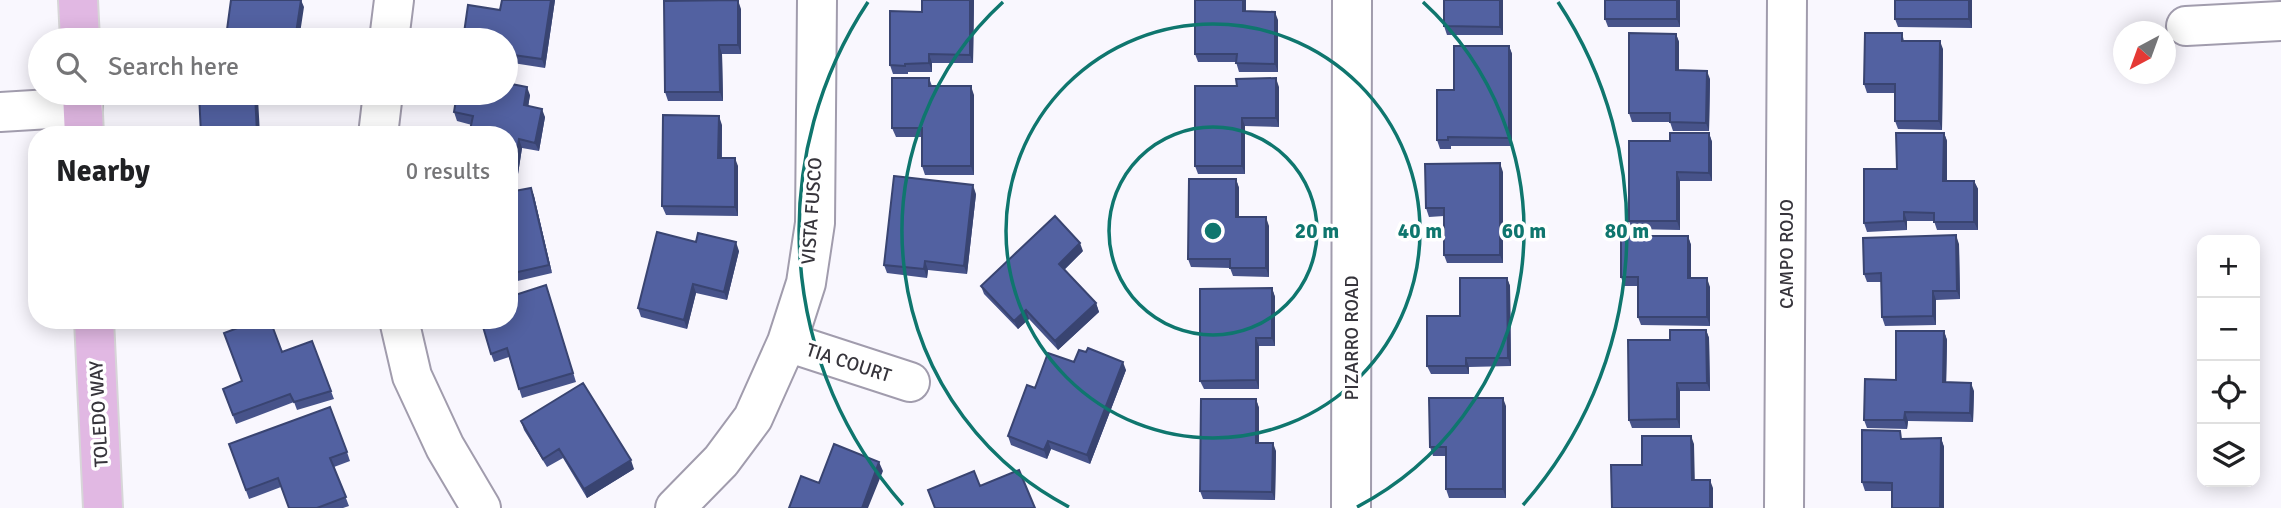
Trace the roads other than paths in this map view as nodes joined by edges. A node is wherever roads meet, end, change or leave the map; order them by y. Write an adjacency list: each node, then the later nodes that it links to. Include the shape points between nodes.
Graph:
1 (78, 0): 8 (main road)
2 (394, 0): 9 (street)
3 (817, 0): 16 (street, VISTA FUSCO, via 815,223 806,284)
4 (1352, 0): 21 (street, PIZARRO ROAD)
5 (1787, 0): 22 (street, CAMPO ROJO)
6 (2281, 21): 7 (street)
7 (2186, 26)
8 (79, 28)
9 (390, 28)
10 (382, 105): 13 (street)
11 (0, 111): 12 (street)
12 (83, 112)
13 (379, 126)
14 (94, 329): 18 (main road, TOLEDO WAY)
15 (401, 329): 19 (street, via 412,376 445,447)
16 (787, 342): 17 (street, TIA COURT); 20 (street, VISTA FUSCO, via 753,418 721,461)
17 (910, 382)
18 (103, 508)
19 (481, 508)
20 (675, 508)
21 (1351, 508)
22 (1784, 508)

